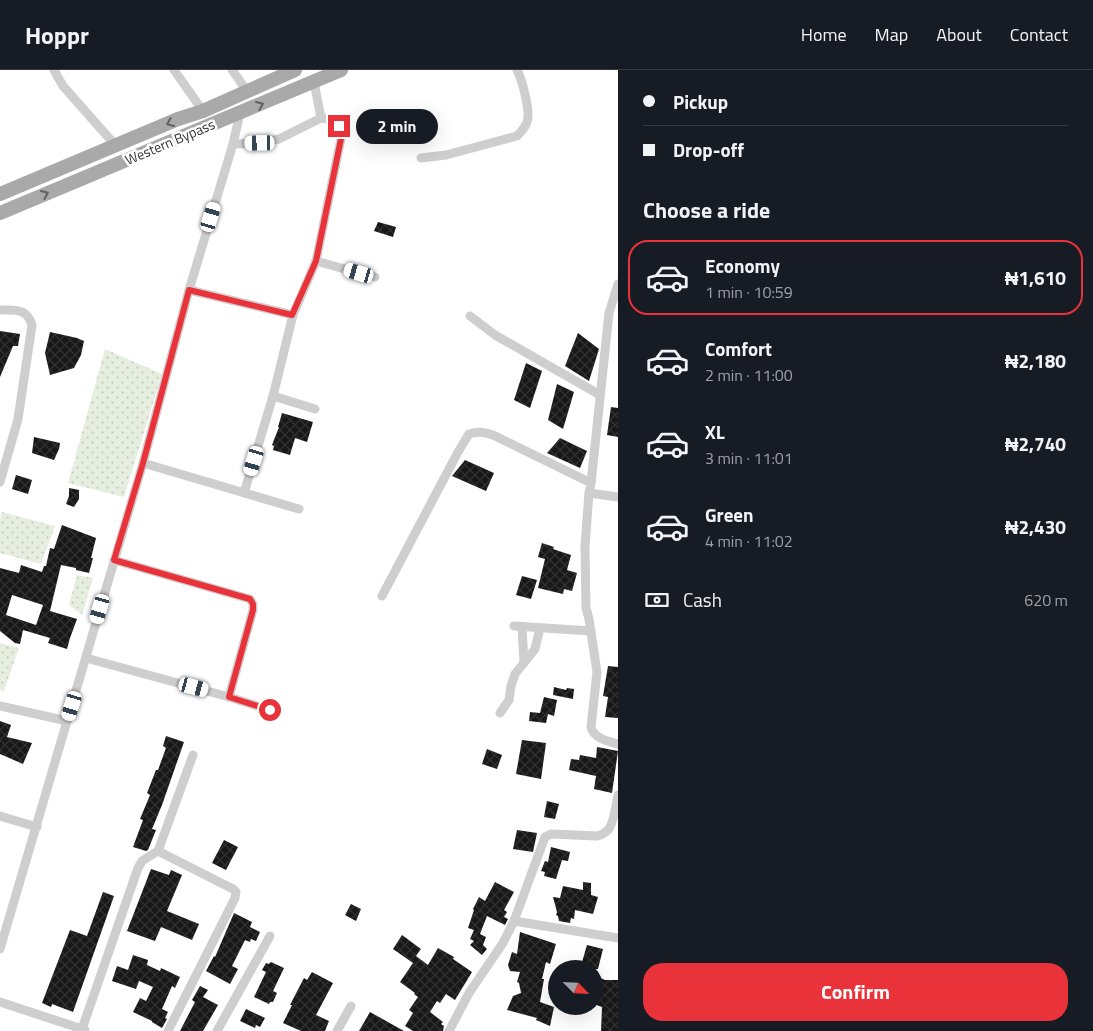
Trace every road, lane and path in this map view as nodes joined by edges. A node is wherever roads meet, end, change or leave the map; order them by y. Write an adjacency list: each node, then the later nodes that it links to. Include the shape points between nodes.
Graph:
1 (54, 70): 13 (street, via 63,86)
2 (174, 70): 9 (street)
3 (232, 70): 8 (street)
4 (296, 70): 8 (main road, Western Bypass)
5 (340, 70): 7 (main road, Western Bypass)
6 (517, 70): 14 (street, via 528,114 528,122 517,136)
7 (314, 82): 10 (main road, Western Bypass, one-way to 7); 11 (street)
8 (247, 91): 9 (main road, Western Bypass)
9 (203, 111): 13 (main road, Western Bypass, one-way to 13)
10 (240, 113): 12 (street); 16 (main road, Western Bypass, one-way to 10)
11 (321, 118): 12 (street, via 279,139); 17 (street, via 334,122 342,134)
12 (233, 144): 20 (street)
13 (116, 146): 15 (main road, Western Bypass)
14 (422, 158)
15 (0, 194)
16 (0, 213)
17 (316, 261): 18 (street); 22 (street)
18 (375, 277)
19 (618, 284): 24 (street, via 610,313)
20 (189, 290): 22 (street); 27 (street)
21 (0, 310): 28 (street, via 24,312 32,325 18,419)
22 (292, 315): 25 (street)
23 (470, 316): 24 (street, via 494,335)
24 (600, 395): 29 (street)
25 (273, 396): 26 (street); 30 (street)
26 (315, 409)
27 (143, 463): 30 (street); 33 (street)
28 (0, 482)
29 (590, 488): 31 (street); 34 (street, via 493,435 477,431 469,434); 36 (street, via 585,546 586,608)
30 (244, 493): 32 (street)
31 (618, 497)
32 (299, 509)
33 (114, 560): 37 (street); 39 (street, via 250,599 253,610)
34 (382, 596)
35 (540, 628): 36 (street); 38 (street, via 535,649); 38 (street, via 518,626)
36 (590, 631): 44 (street, via 596,672 592,732)
37 (86, 658): 39 (street); 43 (street)
38 (524, 663): 42 (street)
39 (229, 697): 41 (street)
40 (0, 706): 43 (street)
41 (270, 710)
42 (500, 713)
43 (67, 721): 48 (street)
44 (618, 744)
45 (193, 755): 49 (street)
46 (618, 795): 50 (street, via 611,824 603,834 551,834 545,837)
47 (0, 816): 48 (street)
48 (37, 827): 53 (street)
49 (158, 850): 56 (street, via 142,861 138,868); 57 (street, via 236,892)
50 (514, 921): 52 (street); 60 (street)
51 (270, 936): 58 (street)
52 (618, 938)
53 (0, 949)
54 (0, 1002): 56 (street)
55 (351, 1006): 59 (street)
56 (84, 1030)
57 (168, 1031)
58 (217, 1031)
59 (338, 1031)
60 (449, 1031)

